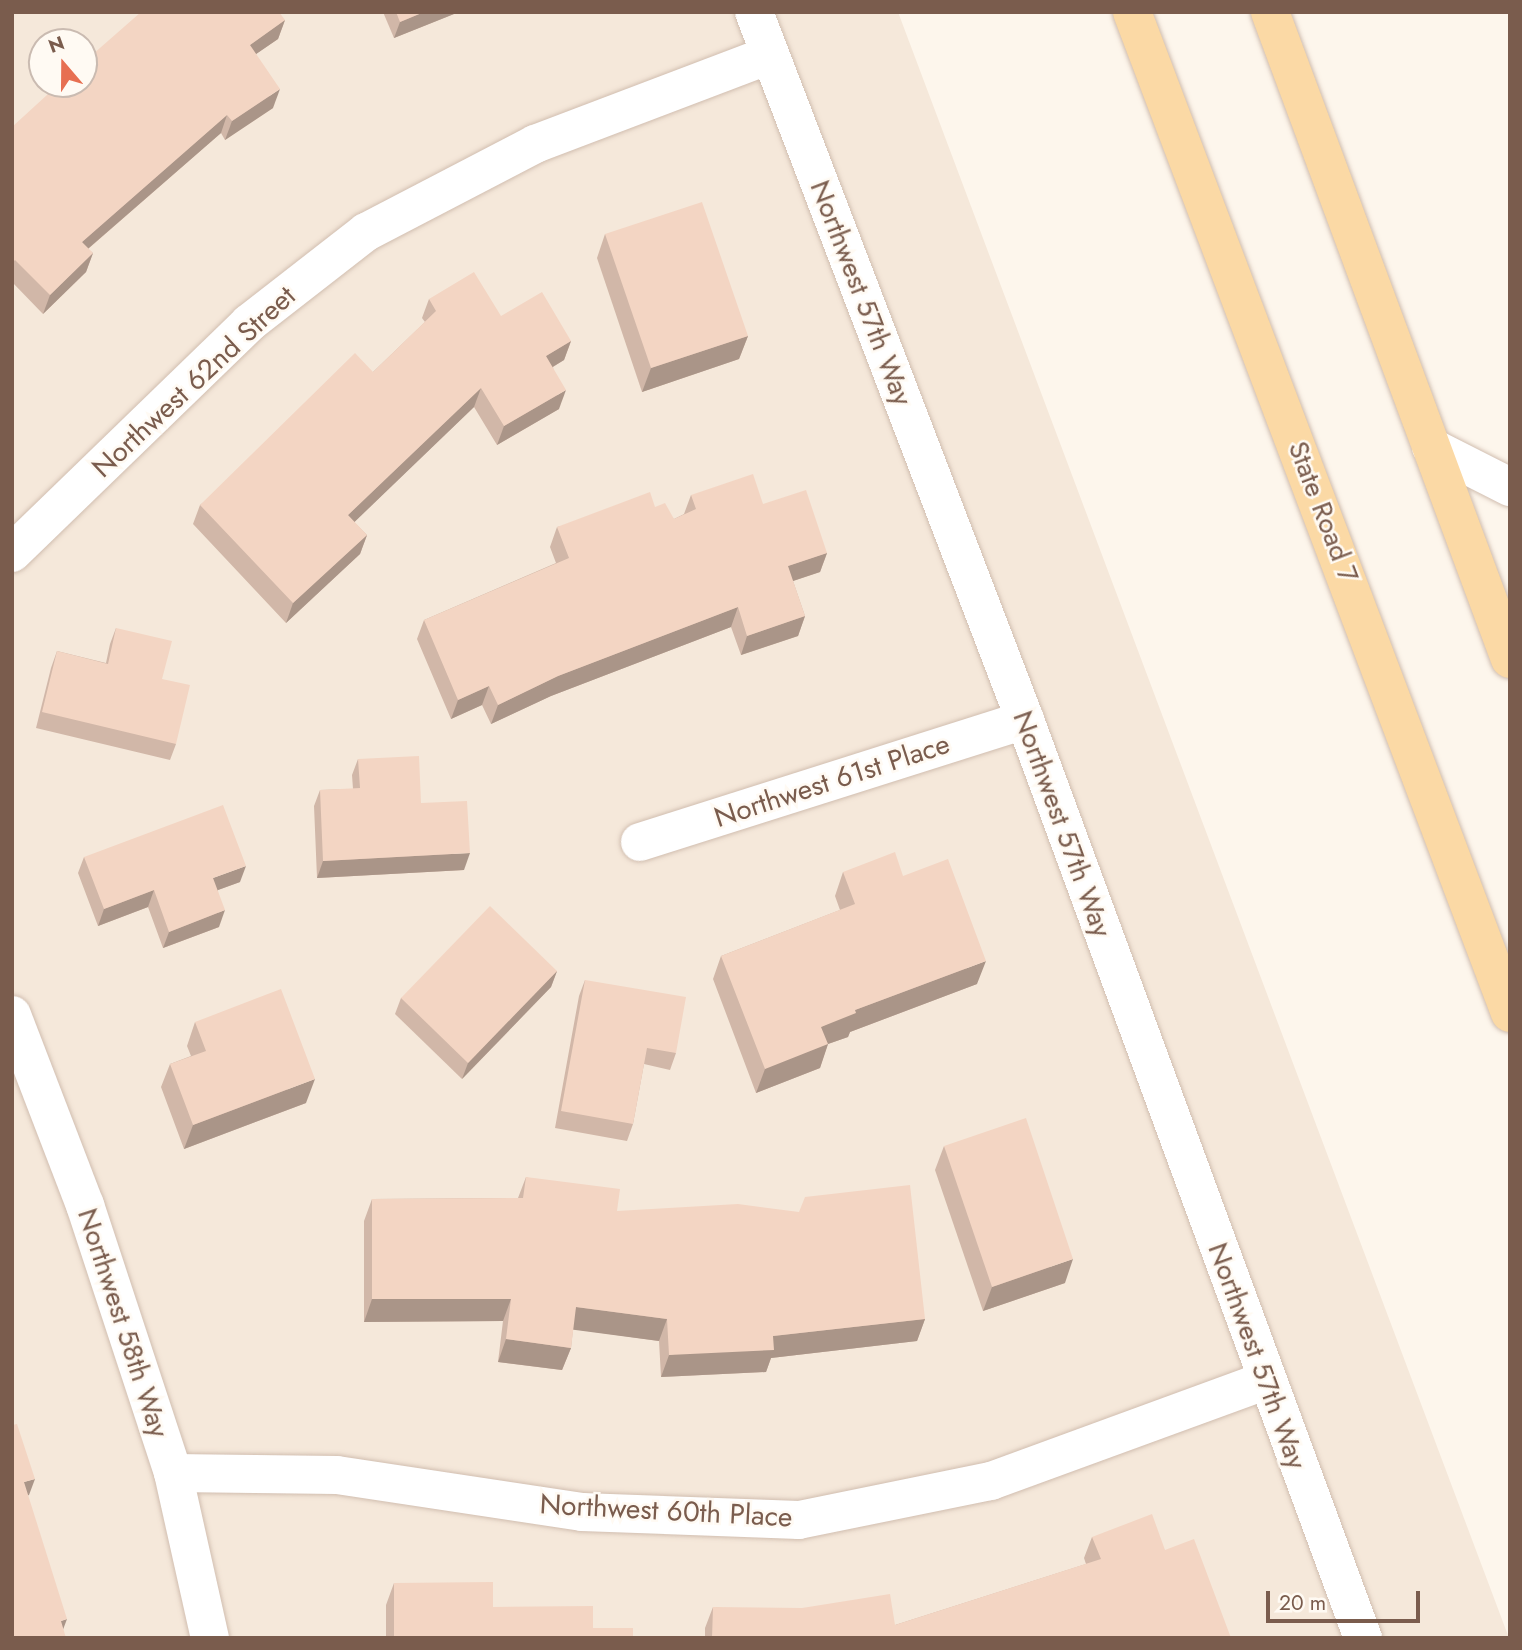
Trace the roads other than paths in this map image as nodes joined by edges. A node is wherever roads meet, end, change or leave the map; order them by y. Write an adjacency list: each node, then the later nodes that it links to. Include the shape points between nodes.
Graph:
1 (754, 12): 4 (street, Northwest 57th Way)
2 (1132, 12): 11 (main road, State Road 7)
3 (1270, 12): 5 (main road)
4 (769, 55): 7 (street, Northwest 62nd Street, via 535,145 366,232 249,323); 9 (street, Northwest 57th Way)
5 (1431, 447): 6 (street); 8 (main road)
6 (1510, 487)
7 (12, 553)
8 (1510, 659)
9 (1025, 720): 10 (street, Northwest 61st Place); 13 (street, Northwest 57th Way)
10 (640, 842)
11 (1510, 1013)
12 (12, 1015): 14 (street, Northwest 58th Way, via 85,1205)
13 (1265, 1381): 14 (street, Northwest 60th Place, via 991,1481 799,1520 582,1512 337,1475); 16 (street, Northwest 57th Way)
14 (173, 1473): 15 (street, Northwest 58th Way)
15 (210, 1638)
16 (1363, 1638)

